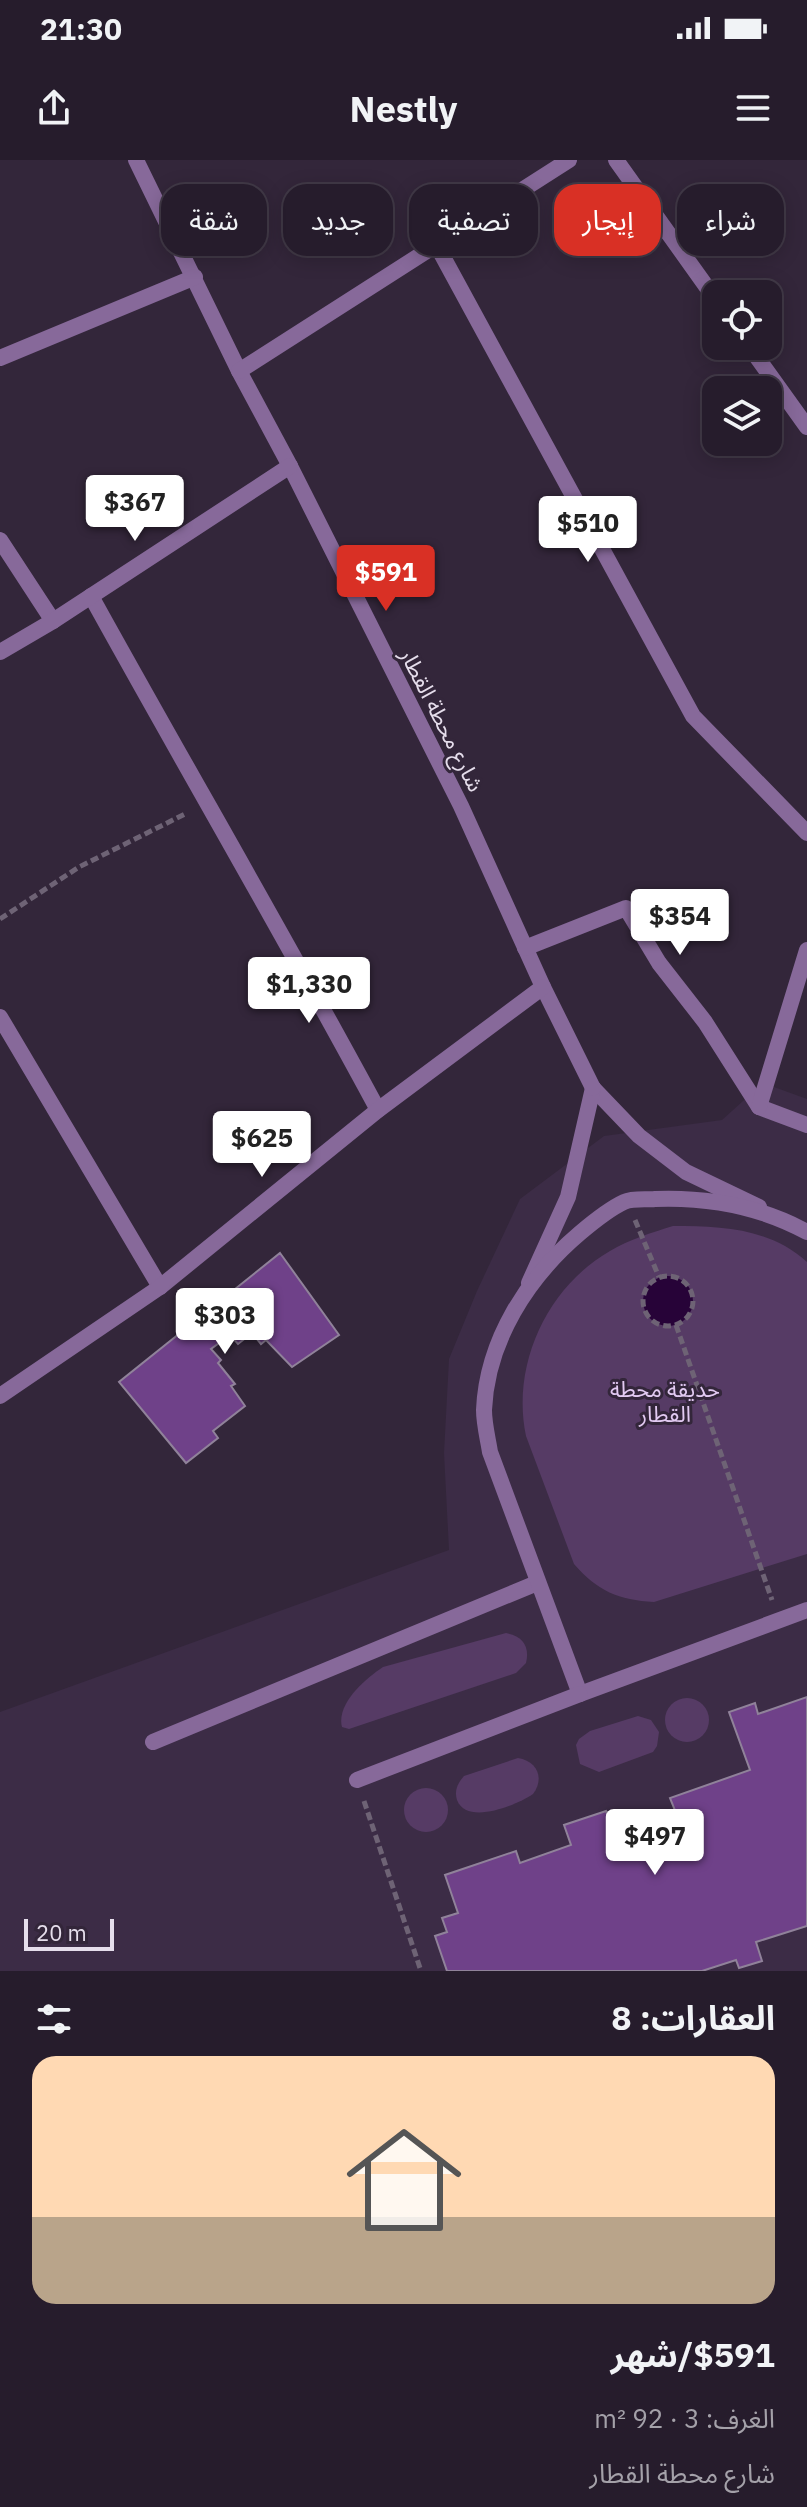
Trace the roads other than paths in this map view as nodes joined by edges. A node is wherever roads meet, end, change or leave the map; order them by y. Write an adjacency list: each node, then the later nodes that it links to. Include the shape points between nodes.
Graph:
1 (136, 160): 7 (street, شارع محطة القطار)
2 (569, 160): 4 (street)
3 (616, 160): 8 (street)
4 (531, 184)
5 (417, 256): 11 (street)
6 (443, 256): 18 (street, via 693,716)
7 (195, 277): 9 (street); 11 (street, شارع محطة القطار)
8 (702, 280)
9 (0, 358)
10 (759, 360): 12 (street)
11 (239, 371): 13 (street, شارع محطة القطار)
12 (807, 427)
13 (290, 466): 15 (street); 19 (street, شارع محطة القطار, via 461,806)
14 (0, 540): 16 (street)
15 (91, 596): 16 (street); 25 (street)
16 (53, 621): 17 (street)
17 (0, 652)
18 (807, 833)
19 (525, 948): 21 (street, شارع محطة القطار); 24 (street, via 626,908)
20 (807, 950): 24 (street)
21 (543, 987): 23 (street, شارع محطة القطار); 25 (street)
22 (0, 1017): 29 (street)
23 (593, 1088): 27 (street, شارع محطة القطار, via 639,1136 686,1172); 30 (street, via 568,1197)
24 (759, 1107): 26 (street)
25 (378, 1110): 29 (street)
26 (807, 1125)
27 (778, 1216): 28 (street); 30 (street, via 684,1198 626,1201 555,1254)
28 (807, 1232)
29 (160, 1287): 31 (street)
30 (524, 1294): 32 (street, via 503,1331 484,1412 490,1452)
31 (0, 1396)
32 (537, 1583): 34 (street); 35 (street)
33 (807, 1610): 34 (street)
34 (580, 1694): 36 (street)
35 (153, 1742)
36 (357, 1780)

